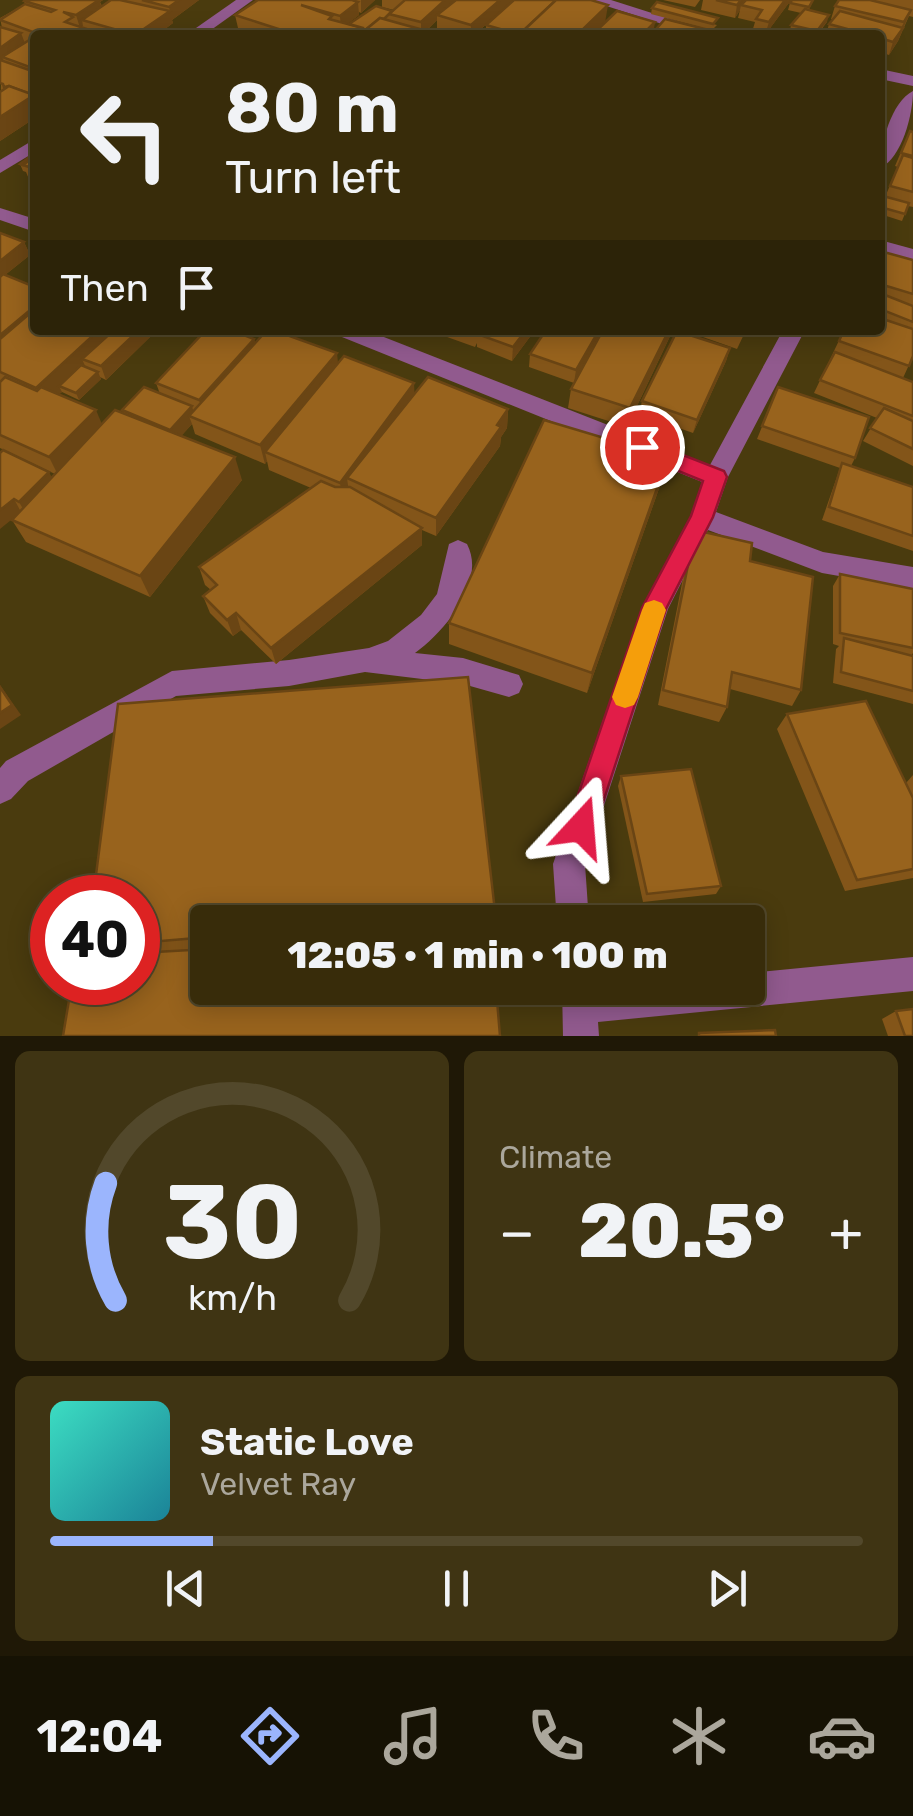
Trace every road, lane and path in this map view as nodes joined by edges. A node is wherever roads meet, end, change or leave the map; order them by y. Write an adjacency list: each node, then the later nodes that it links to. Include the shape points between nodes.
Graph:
1 (246, 0): 3 (street)
2 (596, 0): 4 (street)
3 (201, 30)
4 (696, 30)
5 (885, 75): 6 (street)
6 (913, 81)
7 (913, 96): 9 (street)
8 (30, 147): 10 (street)
9 (885, 153)
10 (0, 168)
11 (0, 214): 12 (street)
12 (30, 224)
13 (885, 248): 14 (street)
14 (913, 256)
15 (357, 335): 17 (street)
16 (791, 335): 17 (street)
17 (716, 477): 18 (street)
18 (702, 517): 20 (street, via 822,562); 24 (street, via 654,608 569,864)
19 (458, 551): 21 (street, via 452,592 423,630 394,654)
20 (913, 578)
21 (365, 660): 22 (street, via 463,671); 23 (street, via 172,684 18,771)
22 (509, 684)
23 (0, 789)
24 (573, 905)
25 (913, 974): 26 (street)
26 (580, 1010)

